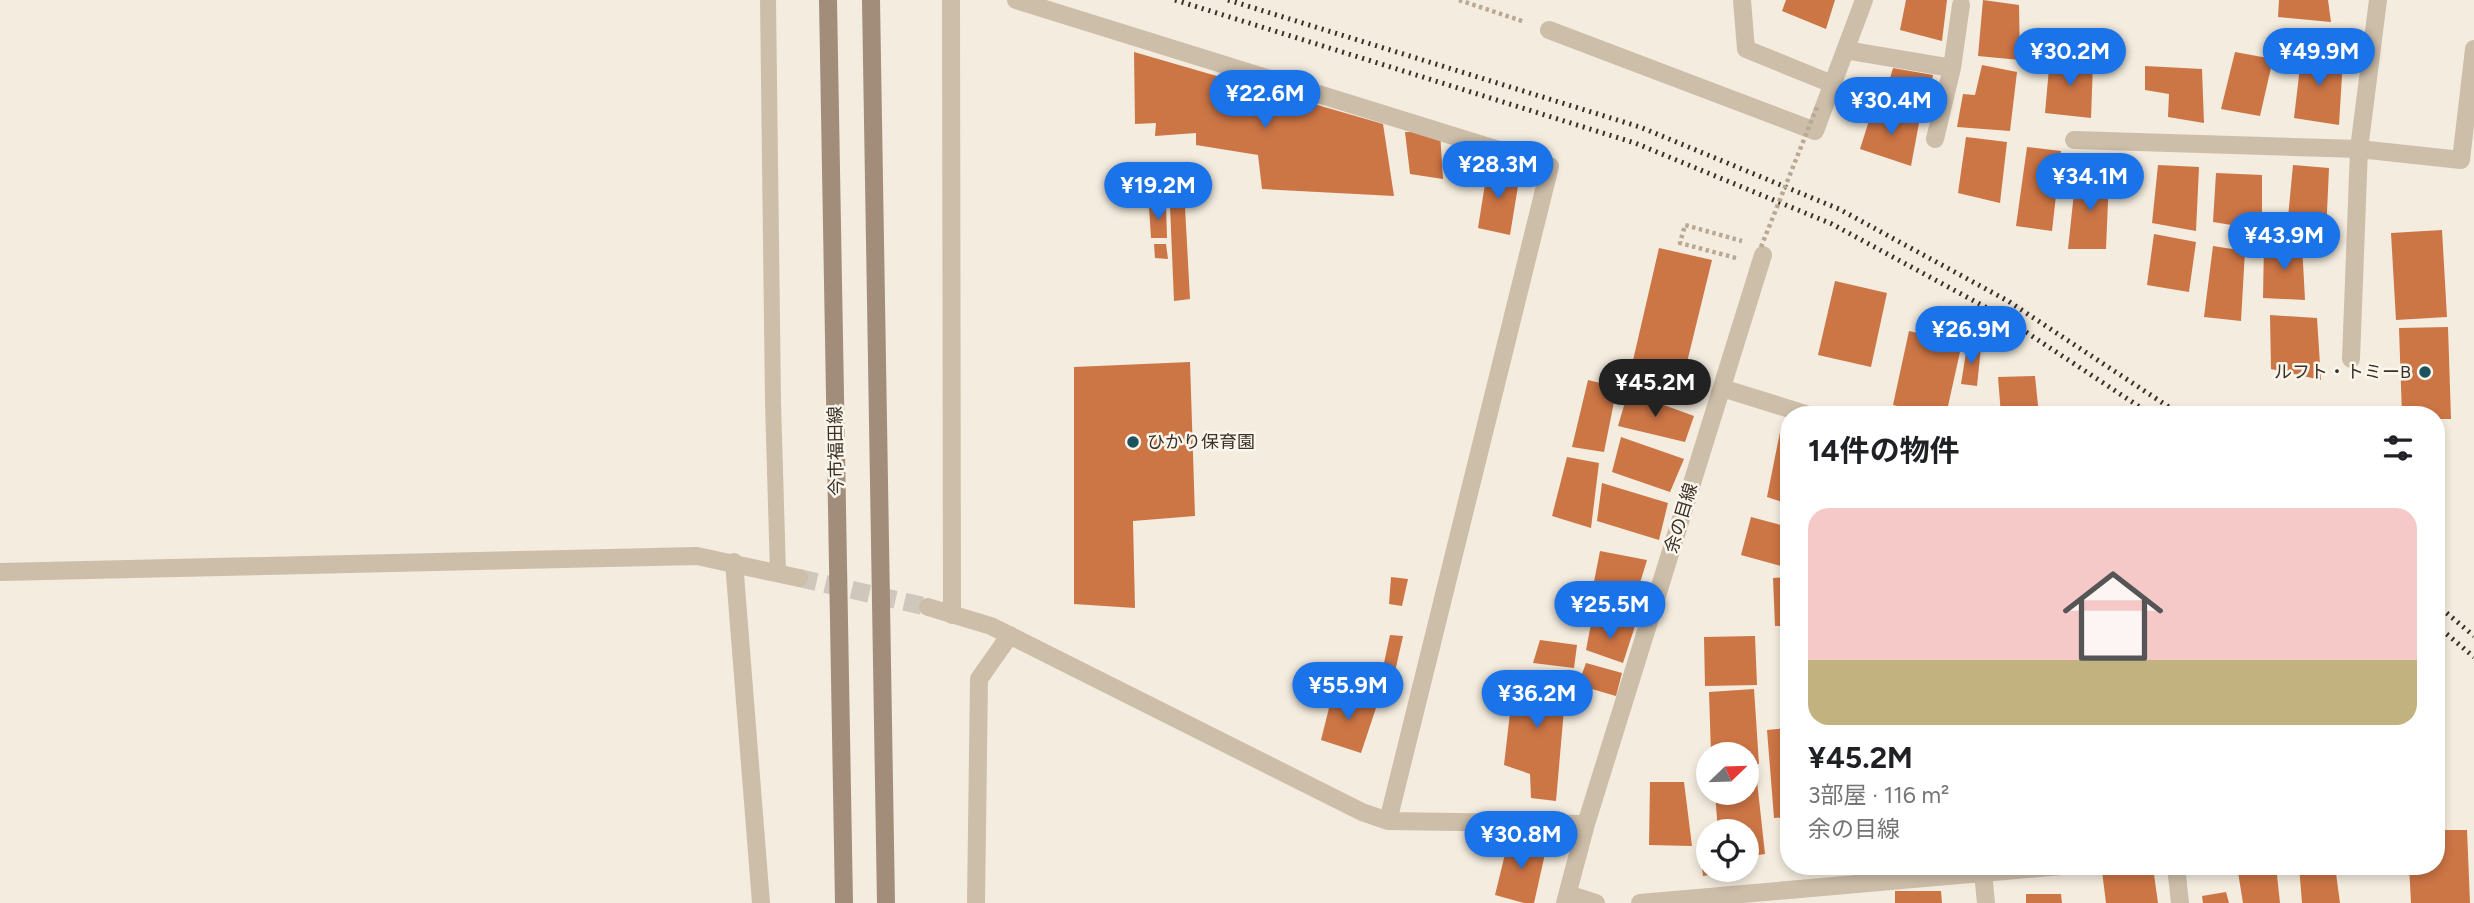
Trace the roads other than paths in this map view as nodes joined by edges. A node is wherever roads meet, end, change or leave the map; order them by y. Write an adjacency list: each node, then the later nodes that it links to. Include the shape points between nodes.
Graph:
1 (768, 0): 24 (lane)
2 (828, 0): 38 (main road, 今市福田線)
3 (871, 0): 39 (main road)
4 (951, 0): 27 (street)
5 (1016, 0): 29 (street, via 1550,166)
6 (1742, 0): 14 (street, via 1746,49)
7 (1864, 0): 12 (street)
8 (2378, 0): 17 (street)
9 (1961, 5): 13 (street)
10 (1549, 30): 14 (street, via 1815,131)
11 (2474, 49): 17 (street, via 2461,160)
12 (1845, 50): 13 (street); 14 (street)
13 (1952, 68): 15 (street)
14 (1832, 84)
15 (1935, 139)
16 (2074, 140): 17 (street)
17 (2359, 149): 19 (street)
18 (1761, 256): 20 (street, 余の目線)
19 (2351, 359)
20 (1722, 388): 21 (street); 30 (street, 余の目線)
21 (1780, 406)
22 (734, 562): 23 (street, via 697,556); 24 (street); 37 (street)
23 (0, 572)
24 (778, 573): 25 (street)
25 (799, 578)
26 (928, 607): 27 (street)
27 (952, 615): 28 (street)
28 (1010, 635): 29 (street, via 1362,813); 40 (street, via 979,679)
29 (1388, 821): 30 (street)
30 (1586, 824): 35 (street, 余の目線)
31 (1896, 875): 34 (street)
32 (1983, 875): 42 (street)
33 (2177, 875): 43 (street)
34 (1781, 897): 36 (street)
35 (1577, 900)
36 (1675, 902): 41 (street)
37 (761, 903)
38 (844, 903)
39 (886, 903)
40 (976, 903)
41 (1640, 903)
42 (1986, 903)
43 (2180, 903)

